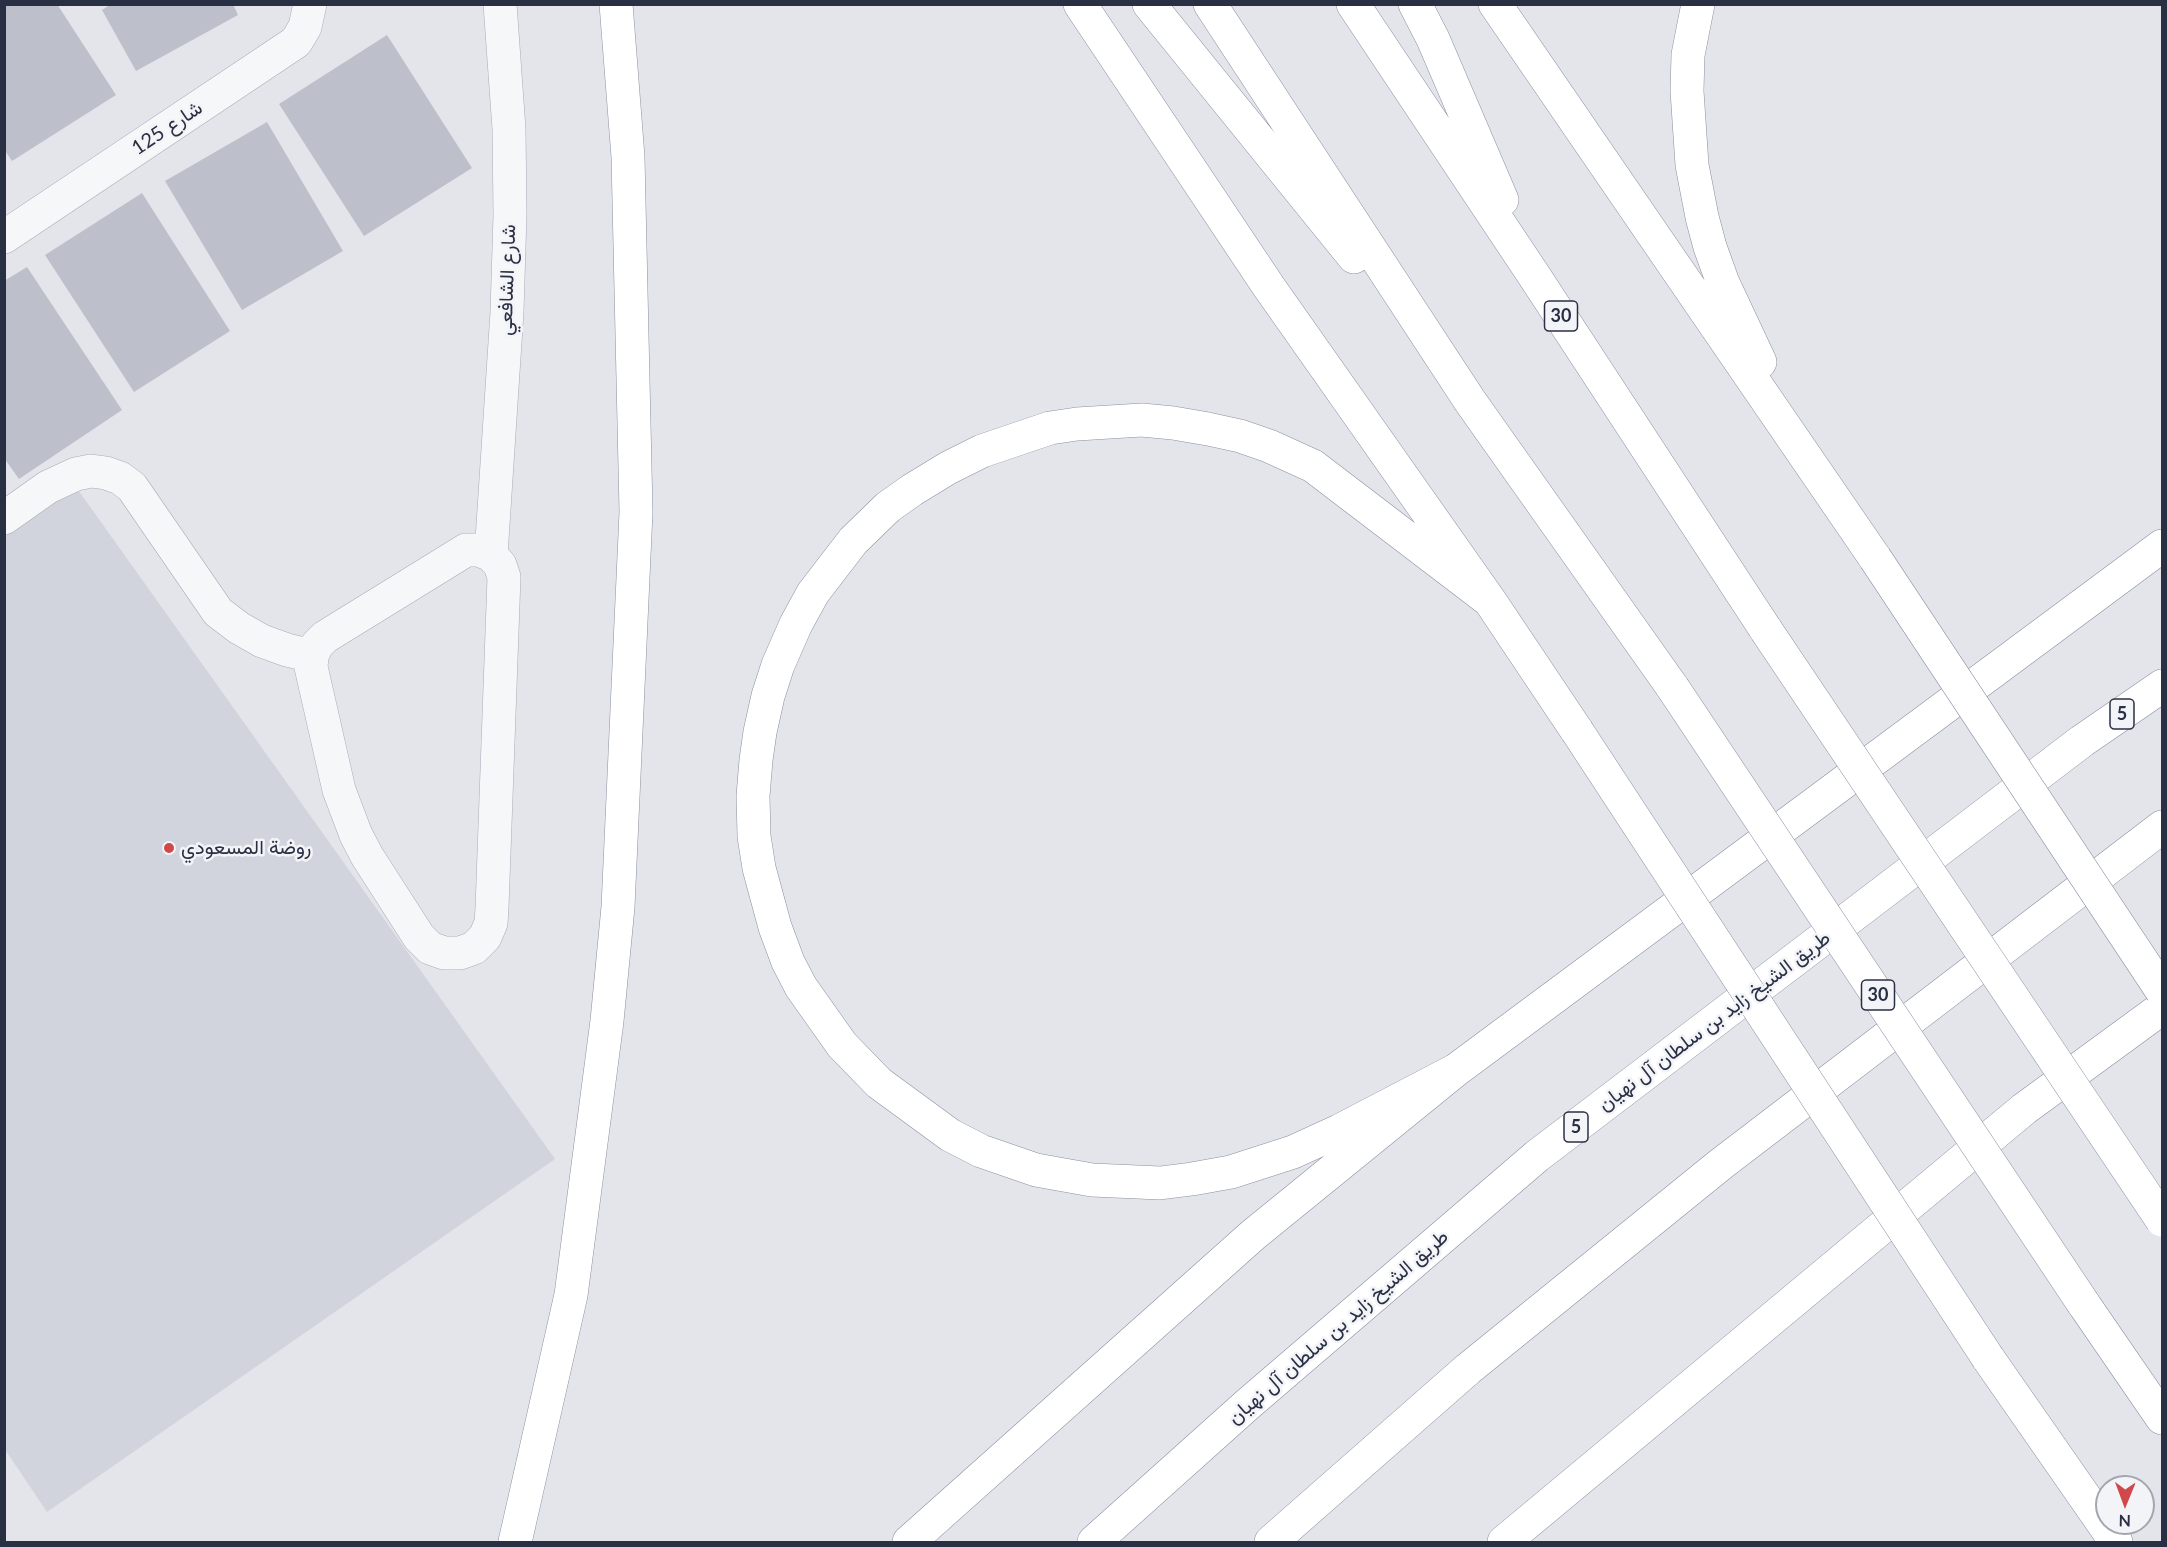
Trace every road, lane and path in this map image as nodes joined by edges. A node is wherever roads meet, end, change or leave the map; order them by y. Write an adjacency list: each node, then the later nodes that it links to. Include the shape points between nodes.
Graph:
1 (310, 4): 11 (street, شارع 125, via 305,27 296,42)
2 (500, 4): 17 (street, شارع الشافعي, via 509,129 510,215)
3 (616, 4): 29 (highway, via 628,157 636,512 618,906 571,1295)
4 (1080, 4): 18 (highway, via 1269,287)
5 (1149, 4): 13 (highway)
6 (1210, 4): 13 (highway, 30)
7 (1353, 4): 12 (highway, 30)
8 (1414, 4): 12 (highway, via 1433,39)
9 (1495, 4): 14 (highway)
10 (1698, 4): 14 (highway, via 1688,55 1687,91 1692,165 1702,217 1723,283)
11 (4, 237)
12 (1533, 274): 25 (highway, 30, bridge, via 1766,630)
13 (1470, 401): 26 (highway, 30, bridge, via 1673,688)
14 (1803, 453): 22 (highway, bridge)
15 (4, 518): 19 (street, via 48,487 76,474 91,471 120,478 132,487 218,612 262,641)
16 (2163, 546): 24 (highway)
17 (491, 555): 19 (street, via 466,550 455,556 325,637); 19 (street, via 504,577 492,908 485,937 474,948 460,953 430,948 367,856 339,790 313,678)
18 (1490, 601): 24 (highway, via 1313,466 1269,446 1208,429 1142,420 1050,428 982,451 948,468 896,501 853,541 813,593 796,624 768,696 756,760 754,816 759,868 775,927 801,987 842,1045 879,1083 950,1135 981,1151 1036,1170 1082,1179 1160,1183 1192,1179 1231,1172 1293,1152); 28 (highway, bridge, via 1988,1358)
19 (312, 656)
20 (2163, 686): 31 (highway, طريق الشيخ زايد بن سلطان آل نهيان / 5, via 2082,741 1537,1156)
21 (2163, 827): 32 (highway, via 1721,1164 1468,1369)
22 (2163, 991)
23 (2163, 1008): 27 (highway, via 2024,1109)
24 (1456, 1070): 30 (highway, via 1253,1235)
25 (2163, 1220)
26 (2163, 1418)
27 (1558, 1496): 33 (highway); 34 (highway)
28 (2114, 1540)
29 (515, 1542)
30 (909, 1542)
31 (1094, 1542)
32 (1271, 1542)
33 (1504, 1542)
34 (1534, 1542)

